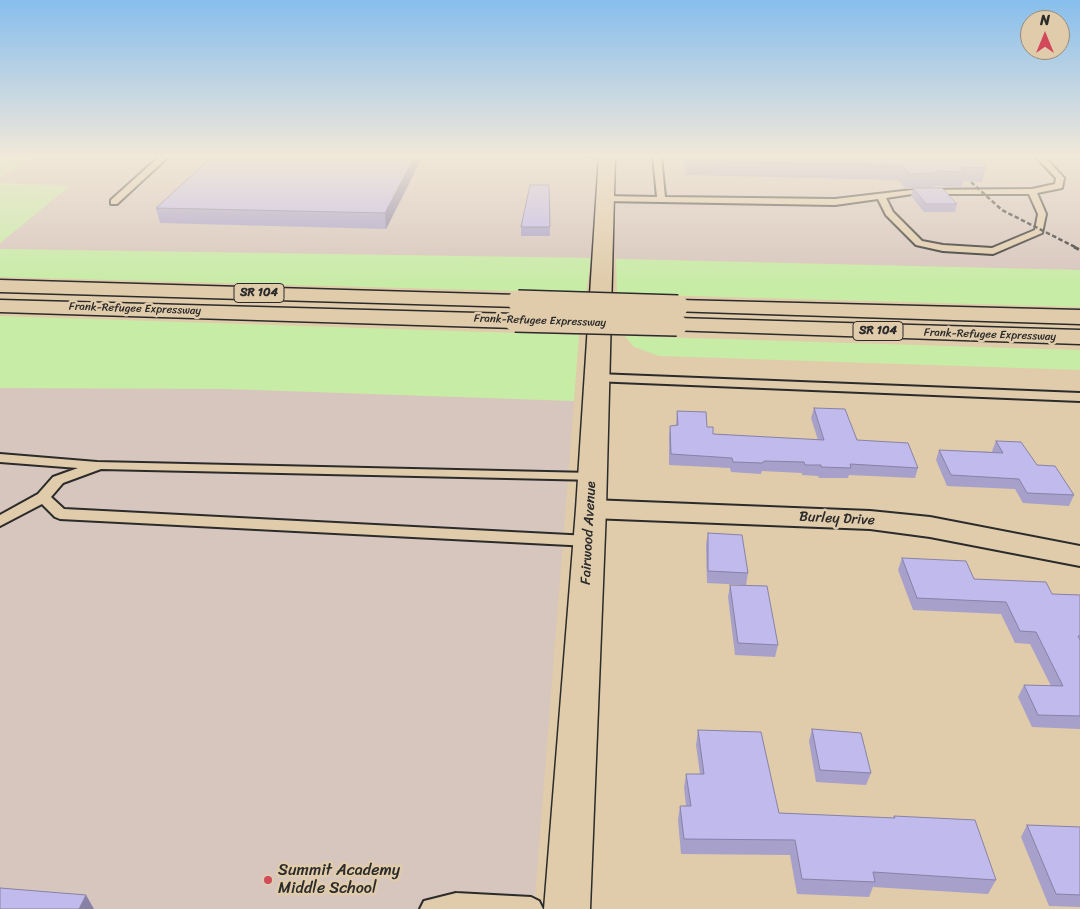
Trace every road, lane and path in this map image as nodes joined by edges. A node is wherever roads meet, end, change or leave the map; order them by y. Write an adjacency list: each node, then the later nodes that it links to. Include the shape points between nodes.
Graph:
1 (118, 198): 7 (lane)
2 (862, 198): 6 (lane, via 835,202)
3 (882, 198): 4 (lane, via 889,213 919,243 993,251 1039,231 1042,214)
4 (1035, 198)
5 (605, 199): 6 (lane); 14 (main road, Fairwood Avenue)
6 (661, 200)
7 (114, 202)
8 (0, 286): 10 (main road, Frank-Refugee Expressway / SR 104)
9 (0, 306): 10 (main road, Frank-Refugee Expressway / SR 104)
10 (517, 311): 11 (main road, Frank-Refugee Expressway / SR 104, bridge)
11 (677, 316): 12 (main road, Frank-Refugee Expressway / SR 104); 13 (main road, Frank-Refugee Expressway / SR 104)
12 (1080, 317)
13 (1080, 337)
14 (597, 378): 15 (lane); 19 (main road, Fairwood Avenue)
15 (1080, 397)
16 (0, 458): 17 (lane)
17 (100, 465): 18 (lane, via 58,480); 19 (lane)
18 (43, 497): 19 (lane, via 60,514); 20 (lane)
19 (591, 509): 21 (street, Burley Drive, via 870,520 930,527); 24 (main road, Fairwood Avenue)
20 (0, 521)
21 (1080, 556)
22 (432, 909): 23 (lane, via 456,904)
23 (531, 909)
24 (568, 909)

